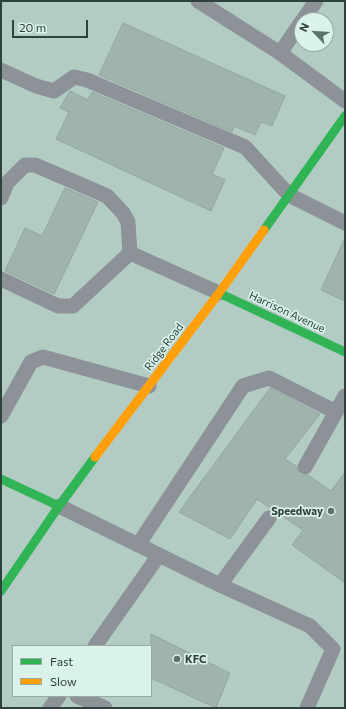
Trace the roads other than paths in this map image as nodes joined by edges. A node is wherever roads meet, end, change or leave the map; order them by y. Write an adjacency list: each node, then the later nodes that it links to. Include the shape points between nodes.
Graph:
1 (198, 1): 5 (lane)
2 (316, 1): 3 (lane)
3 (308, 12)
4 (294, 32): 5 (lane)
5 (280, 53): 7 (lane)
6 (1, 70): 9 (lane, via 54,91 74,77 87,80 244,147)
7 (345, 100)
8 (345, 116): 9 (main road, Ridge Road)
9 (289, 195): 11 (lane); 14 (main road, Ridge Road)
10 (1, 198): 12 (lane, via 7,183 25,165 35,165 107,196 128,222)
11 (345, 223)
12 (130, 253): 13 (lane, via 73,306 58,306); 14 (lane)
13 (1, 279)
14 (219, 293): 15 (main road, Harrison Avenue); 16 (main road, Ridge Road)
15 (345, 352)
16 (149, 386): 19 (lane, via 43,357 31,362); 22 (main road, Ridge Road)
17 (345, 396): 18 (lane)
18 (336, 412): 20 (lane); 24 (lane, via 269,378 243,386)
19 (1, 416)
20 (305, 467)
21 (1, 478): 22 (main road)
22 (59, 506): 24 (lane); 27 (main road, Ridge Road)
23 (269, 518): 26 (lane)
24 (138, 545): 25 (lane)
25 (159, 555): 26 (lane); 28 (lane)
26 (220, 585): 33 (lane, via 310,626 333,649)
27 (1, 591)
28 (96, 645)
29 (58, 697): 31 (lane)
30 (79, 697): 32 (lane)
31 (50, 708)
32 (105, 708)
33 (307, 708)

